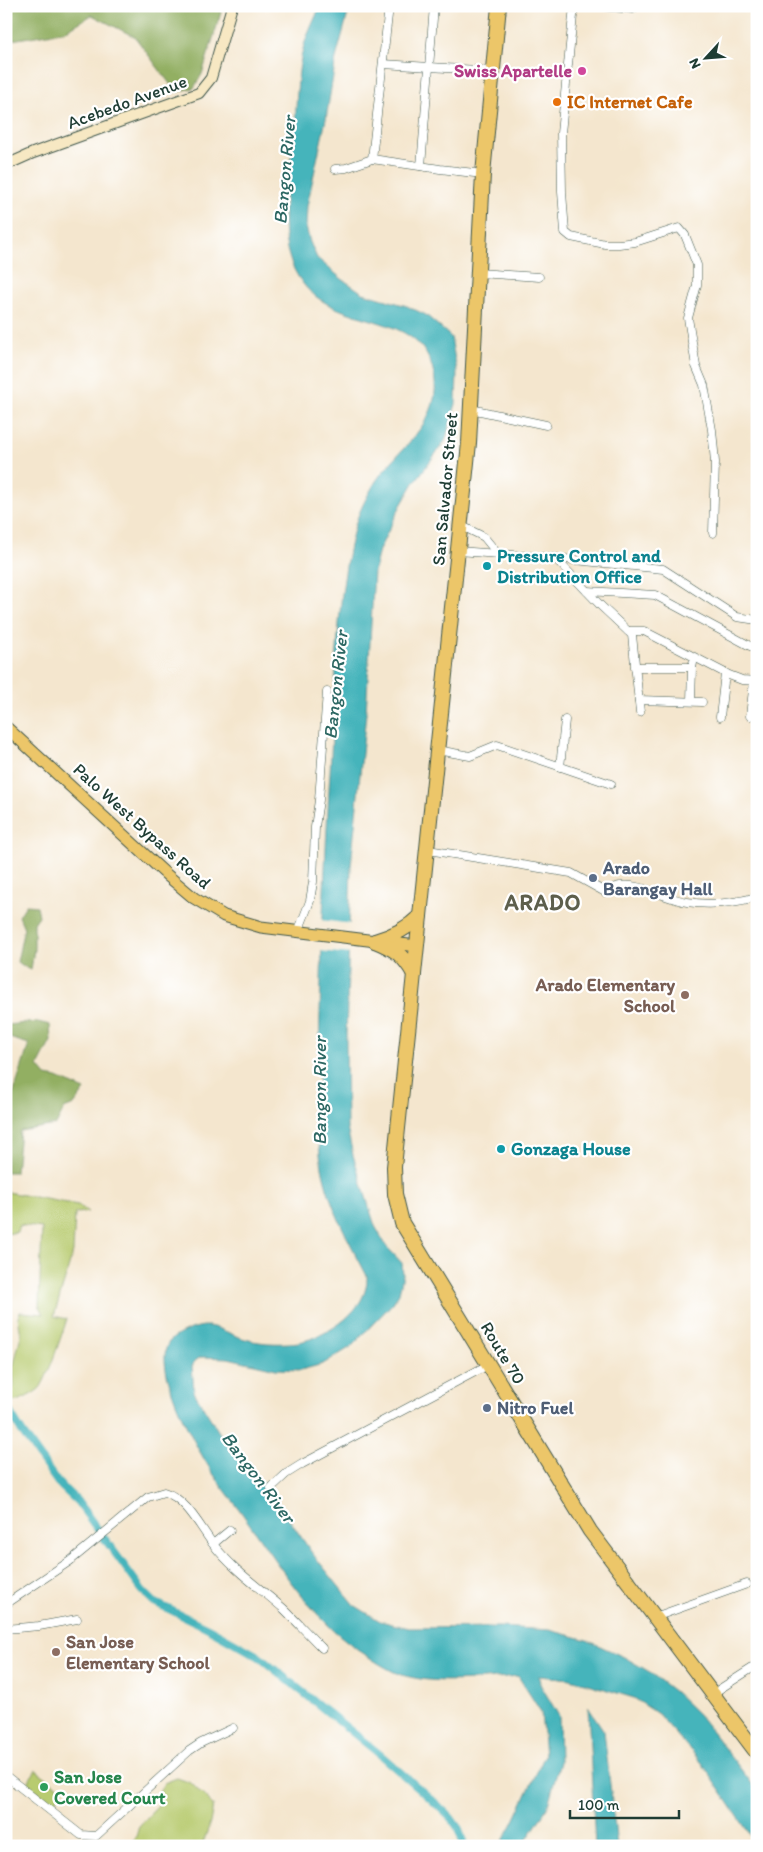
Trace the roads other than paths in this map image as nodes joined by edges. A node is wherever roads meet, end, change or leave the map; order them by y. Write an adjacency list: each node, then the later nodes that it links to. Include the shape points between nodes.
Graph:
1 (232, 6): 12 (street, Acebedo Avenue, via 211,78 199,93)
2 (389, 6): 8 (street)
3 (434, 6): 9 (street)
4 (499, 6): 10 (highway, San Salvador Street)
5 (574, 6): 21 (street, via 561,133 565,232 571,238 605,244 634,242 679,228 685,235 698,264 697,285 688,318 712,430 715,462)
6 (599, 6): 7 (street)
7 (633, 8)
8 (383, 64): 9 (street); 11 (street)
9 (428, 66): 10 (street); 13 (street)
10 (493, 71): 15 (highway, San Salvador Street)
11 (372, 159): 13 (street); 14 (street)
12 (6, 165)
13 (421, 166): 15 (street)
14 (335, 169)
15 (483, 174): 16 (highway, San Salvador Street)
16 (478, 273): 17 (street); 18 (highway, San Salvador Street)
17 (539, 277)
18 (471, 409): 19 (street); 20 (highway, San Salvador Street)
19 (546, 425)
20 (460, 525): 22 (highway, San Salvador Street); 23 (street, via 484,537)
21 (713, 533)
22 (458, 551): 23 (street); 43 (highway, San Salvador Street)
23 (496, 553): 24 (street)
24 (555, 558): 25 (street); 26 (street, via 663,569 737,616)
25 (587, 591): 27 (street); 28 (street, via 655,595)
26 (757, 620)
27 (628, 631): 29 (street, via 644,631); 30 (street, via 632,635)
28 (757, 647)
29 (696, 657): 31 (street); 32 (street)
30 (635, 667): 31 (street); 35 (street)
31 (692, 667): 36 (street)
32 (725, 673): 33 (street); 39 (street)
33 (755, 681): 40 (street)
34 (327, 692): 49 (street, via 313,882)
35 (639, 700): 36 (street); 38 (street)
36 (691, 702): 37 (street)
37 (702, 702)
38 (640, 712)
39 (720, 716)
40 (750, 716)
41 (565, 720): 44 (street)
42 (6, 727): 49 (main road, Palo West Bypass Road, via 194,898 224,916 261,927)
43 (437, 750): 44 (street, via 470,756 497,745); 46 (highway, San Salvador Street)
44 (560, 767): 45 (street)
45 (611, 784)
46 (428, 850): 47 (street, via 571,873 605,892 620,886 707,905); 48 (highway, San Salvador Street)
47 (757, 897)
48 (420, 916): 50 (highway, via 391,937); 51 (highway, San Salvador Street)
49 (301, 932): 50 (main road, Palo West Bypass Road)
50 (369, 941): 51 (main road, Palo West Bypass Road); 52 (highway, via 401,955)
51 (417, 946): 52 (highway, San Salvador Street)
52 (414, 974): 53 (highway, Route 70, via 394,1167 395,1194 402,1223)
53 (488, 1365): 54 (street, via 302,1464); 59 (highway, Route 70, via 590,1531)
54 (271, 1488)
55 (230, 1530): 56 (street)
56 (213, 1544): 58 (street, via 184,1505 164,1492 148,1497 70,1561); 62 (street)
57 (747, 1584): 59 (street)
58 (6, 1604)
59 (655, 1617): 64 (highway, Route 70)
60 (77, 1619): 61 (street)
61 (6, 1629)
62 (322, 1648)
63 (757, 1665): 64 (street)
64 (712, 1694): 66 (highway, Route 70)
65 (233, 1728): 67 (street, via 189,1751 96,1836 81,1836)
66 (757, 1753)
67 (6, 1776)

